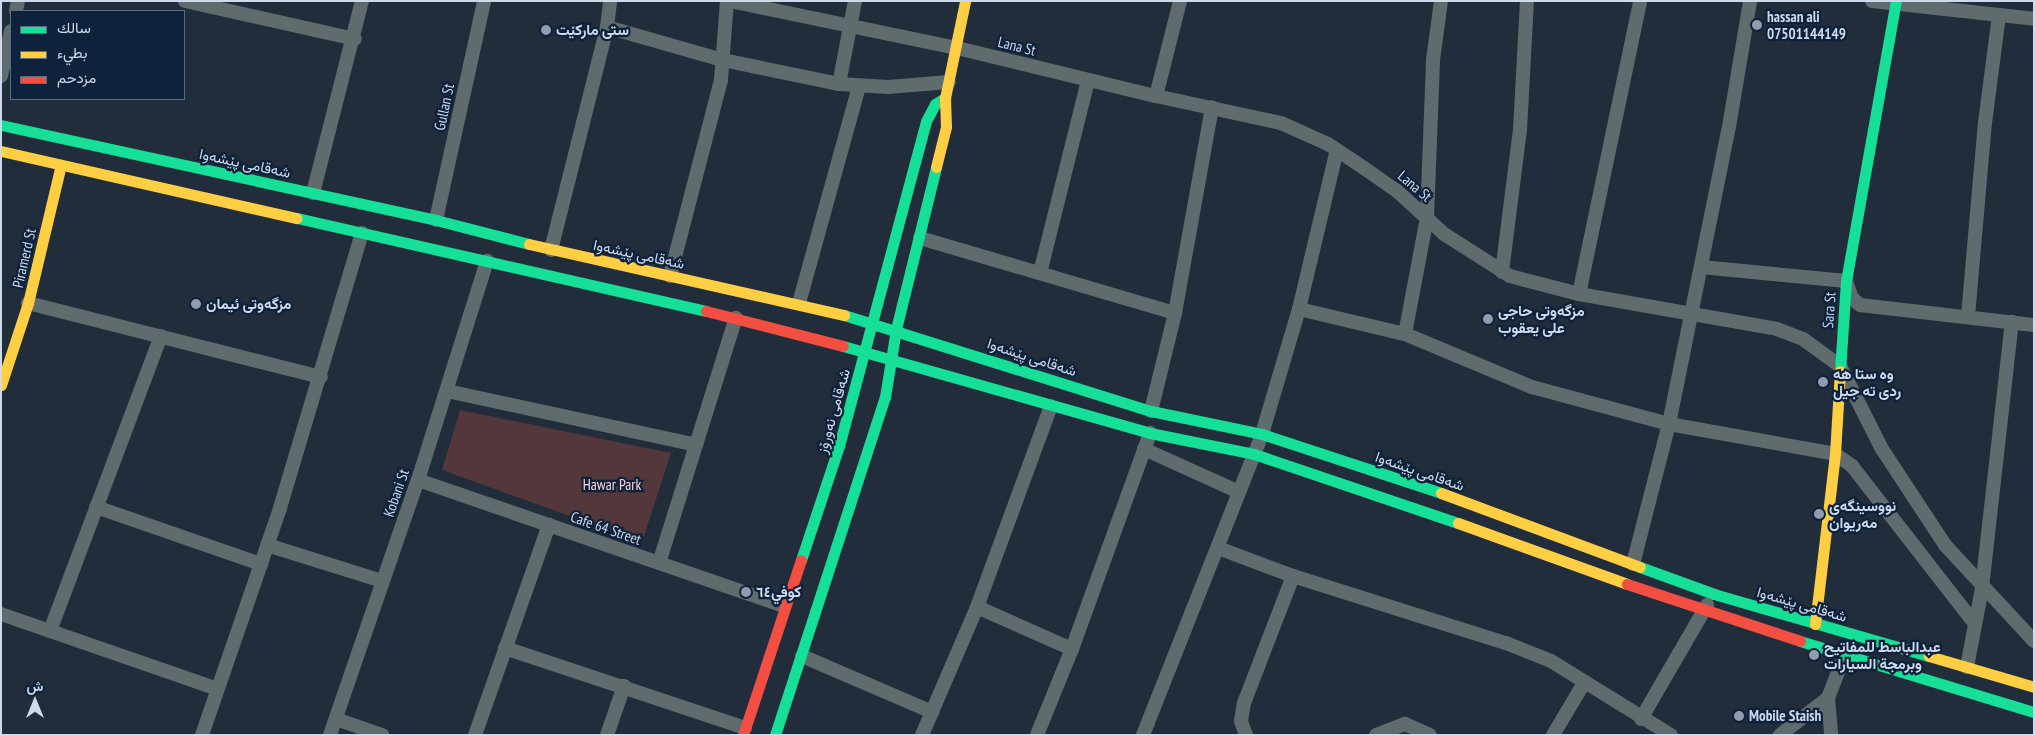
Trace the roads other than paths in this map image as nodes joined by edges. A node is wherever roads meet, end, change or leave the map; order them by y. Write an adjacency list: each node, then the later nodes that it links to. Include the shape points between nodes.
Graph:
1 (184, 1): 15 (street)
2 (362, 1): 21 (street)
3 (484, 1): 39 (street, Gullan St)
4 (610, 1): 19 (street)
5 (728, 1): 18 (street, Lana St); 23 (street)
6 (855, 1): 18 (street)
7 (965, 1): 22 (main road, شەقامی نەورۆز)
8 (1180, 1): 29 (street)
9 (1441, 1): 38 (street, via 1433,60)
10 (1528, 1): 45 (street, via 1520,130)
11 (1640, 1): 49 (street)
12 (1750, 1): 44 (street)
13 (1872, 1): 14 (street)
14 (1896, 3): 16 (street); 48 (main road, Sara St)
15 (237, 7): 21 (street)
16 (1999, 15): 17 (street); 55 (street, via 1985,123)
17 (2034, 18)
18 (850, 25): 22 (street, Lana St); 27 (street)
19 (607, 27): 23 (street); 42 (street)
20 (10, 36): 24 (street)
21 (355, 39): 37 (street)
22 (957, 48): 25 (street, Lana St); 26 (main road, شەقامی نەورۆز)
23 (723, 60): 27 (street); 47 (street, via 721,80)
24 (1, 76)
25 (1088, 81): 29 (street, Lana St); 46 (street)
26 (949, 82): 28 (street); 30 (main road, شەقامی نەورۆز)
27 (839, 84): 28 (street)
28 (859, 86): 51 (street)
29 (1156, 96): 31 (street, Lana St)
30 (945, 98): 41 (main road, شەقامی نەورۆز, via 946,127); 57 (main road, شەقامی نەورۆز, via 935,104 926,121)
31 (1212, 107): 33 (street, Lana St, via 1281,123); 53 (street)
32 (1, 125): 36 (main road, شەقامی پێشەوا)
33 (1337, 150): 38 (street, Lana St, via 1396,190); 52 (street)
34 (1, 151): 35 (main road, شەقامی پێشەوا)
35 (61, 165): 36 (main road, شەقامی پێشەوا); 50 (main road, Piramerd St)
36 (249, 193): 37 (main road, شەقامی پێشەوا); 40 (main road, شەقامی پێشەوا)
37 (313, 193): 39 (main road, شەقامی پێشەوا)
38 (1427, 218): 45 (street, Lana St, via 1444,234); 61 (street)
39 (436, 220): 42 (main road, شەقامی پێشەوا)
40 (362, 233): 43 (main road, شەقامی پێشەوا); 66 (street)
41 (920, 238): 46 (street); 60 (main road, شەقامی نەورۆز)
42 (551, 250): 47 (main road, شەقامی پێشەوا)
43 (487, 260): 56 (main road, شەقامی پێشەوا); 68 (street, Kobani St)
44 (1701, 267): 48 (street); 54 (street)
45 (1502, 272): 49 (street, Lana St, via 1536,286)
46 (1040, 273): 53 (street)
47 (670, 276): 51 (main road, شەقامی پێشەوا)
48 (1846, 281): 55 (street, via 1852,298 1860,305); 65 (main road, Sara St)
49 (1579, 294): 54 (street, Lana St)
50 (28, 302): 62 (street); 67 (main road, Piramerd St)
51 (799, 303): 57 (main road, شەقامی پێشەوا)
52 (1299, 309): 61 (street); 73 (street)
53 (1175, 313): 70 (street)
54 (1691, 314): 65 (street, Lana St, via 1777,329 1803,339); 71 (street)
55 (1968, 316): 58 (street)
56 (736, 318): 63 (main road, شەقامی پێشەوا); 74 (street)
57 (871, 322): 60 (main road, شەقامی پێشەوا); 63 (main road, شەقامی نەورۆز)
58 (2012, 322): 59 (street); 89 (street)
59 (2034, 326)
60 (896, 329): 64 (main road, شەقامی نەورۆز); 70 (main road, شەقامی پێشەوا)
61 (1405, 334): 71 (street, via 1532,387)
62 (161, 336): 66 (street); 80 (street)
63 (865, 352): 64 (main road, شەقامی پێشەوا); 91 (main road, شەقامی نەورۆز, via 839,446)
64 (892, 359): 69 (main road, شەقامی پێشەوا); 102 (main road, شەقامی نەورۆز, via 875,434)
65 (1840, 366): 77 (main road, Sara St); 89 (street, via 1900,479 1945,545)
66 (321, 377): 82 (street)
67 (1, 385)
68 (447, 391): 74 (street); 78 (street, Kobani St)
69 (1051, 406): 72 (main road, شەقامی پێشەوا); 92 (street)
70 (1151, 411): 73 (main road, شەقامی پێشەوا)
71 (1669, 424): 77 (street); 86 (street)
72 (1150, 433): 75 (street); 76 (main road, شەقامی پێشەوا)
73 (1262, 434): 76 (street); 86 (main road, شەقامی پێشەوا, via 1424,487)
74 (696, 445): 84 (street)
75 (1144, 449): 79 (street); 100 (street)
76 (1254, 454): 79 (street); 93 (main road, شەقامی پێشەوا, via 1427,512)
77 (1835, 454): 95 (main road, Sara St); 96 (street, via 1852,466)
78 (418, 480): 81 (street, Cafe 64 Street); 88 (street, Kobani St)
79 (1239, 492): 83 (street)
80 (96, 507): 85 (street); 97 (street)
81 (549, 525): 84 (street, Cafe 64 Street); 99 (street)
82 (267, 545): 85 (street); 88 (street)
83 (1218, 548): 87 (street); 122 (street)
84 (659, 563): 91 (street, Cafe 64 Street)
85 (261, 564): 107 (street)
86 (1633, 564): 90 (main road, شەقامی پێشەوا)
87 (1293, 576): 104 (street, via 1506,643 1551,661); 123 (street, via 1244,703 1241,721)
88 (382, 581): 111 (street, Kobani St)
89 (1982, 588): 96 (street); 98 (street)
90 (1714, 594): 93 (street); 95 (main road, شەقامی پێشەوا)
91 (783, 606): 113 (main road, شەقامی نەورۆز)
92 (977, 607): 100 (street); 109 (street)
93 (1703, 612): 101 (main road, شەقامی پێشەوا); 112 (street)
94 (1, 614): 97 (street)
95 (1815, 624): 103 (main road, شەقامی پێشەوا)
96 (1976, 624): 103 (street)
97 (50, 631): 107 (street)
98 (2034, 642)
99 (505, 648): 105 (street); 117 (street)
100 (1072, 649): 121 (street)
101 (1845, 654): 108 (street); 110 (main road, شەقامی پێشەوا)
102 (802, 656): 109 (street); 119 (main road, شەقامی نەورۆز)
103 (1967, 667): 106 (main road, شەقامی پێشەوا)
104 (1584, 683): 112 (street); 126 (street)
105 (624, 686): 113 (street); 118 (street)
106 (2034, 687)
107 (217, 689): 114 (street)
108 (1828, 698): 128 (street); 129 (street)
109 (932, 712): 120 (street)
110 (2034, 712)
111 (336, 719): 115 (street, Kobani St); 116 (street)
112 (1641, 719): 127 (street)
113 (744, 731)
114 (202, 735)
115 (330, 735)
116 (382, 735)
117 (475, 735)
118 (606, 735)
119 (775, 735)
120 (922, 735)
121 (1037, 735)
122 (1143, 735)
123 (1246, 735)
124 (1376, 735): 125 (street, via 1404,724)
125 (1430, 735)
126 (1553, 735)
127 (1671, 735)
128 (1780, 735)
129 (1831, 735)

